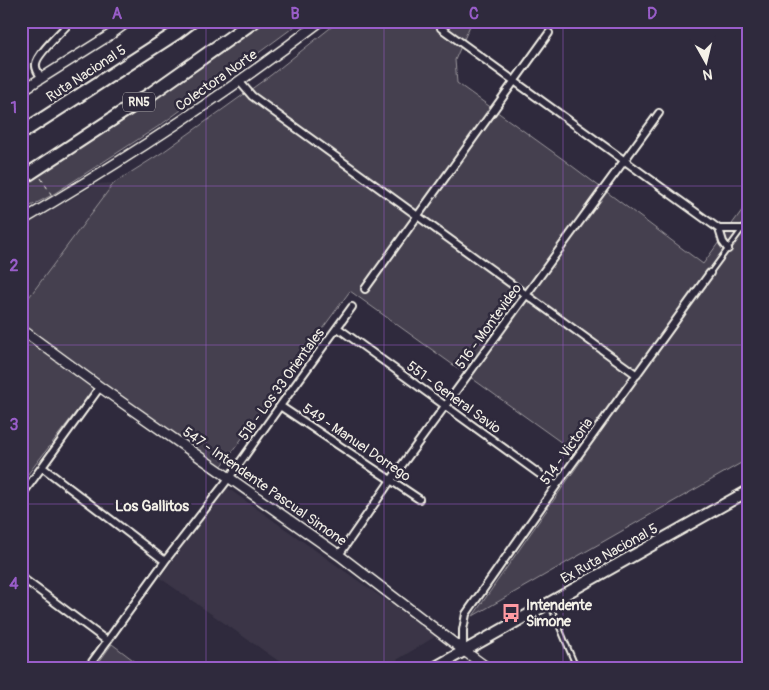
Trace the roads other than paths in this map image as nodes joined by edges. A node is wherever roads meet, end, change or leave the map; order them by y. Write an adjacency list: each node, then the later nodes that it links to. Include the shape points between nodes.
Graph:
1 (71, 21): 8 (street, via 38,57 35,65)
2 (129, 21): 8 (street)
3 (192, 21): 13 (highway, Ruta Nacional 5)
4 (254, 21): 15 (highway, RN5, via 146,98)
5 (321, 21): 9 (street, Colectora Norte)
6 (441, 28): 10 (street)
7 (550, 33): 10 (street)
8 (42, 78): 11 (street)
9 (239, 81): 16 (street, via 252,96); 17 (street, Colectora Norte, via 135,152)
10 (515, 81): 14 (street); 16 (street)
11 (21, 91)
12 (659, 113): 14 (street, 516 - Montevideo)
13 (21, 133)
14 (624, 160): 19 (street); 24 (street, 516 - Montevideo)
15 (21, 179)
16 (418, 216): 23 (street); 24 (street)
17 (21, 221)
18 (748, 221): 20 (lane)
19 (719, 229): 20 (street); 21 (street)
20 (742, 229): 21 (lane)
21 (728, 249): 22 (lane)
22 (710, 273): 28 (street, 514 - Victoria)
23 (365, 289)
24 (526, 295): 28 (street); 31 (street, 516 - Montevideo)
25 (352, 307): 26 (street, 518 - Los 33 Orientales)
26 (338, 328): 30 (street, 518 - Los 33 Orientales); 31 (street, 551 - General Savio)
27 (21, 329): 29 (street, 547 - Intendente Pascual Simone)
28 (637, 375): 35 (street, 514 - Victoria)
29 (100, 387): 32 (street); 33 (street, 547 - Intendente Pascual Simone)
30 (280, 406): 33 (street, 518 - Los 33 Orientales); 34 (street, 549 - Manuel Dorrego)
31 (444, 406): 34 (street, 516 - Montevideo); 35 (street, 551 - General Savio)
32 (42, 467): 37 (street); 40 (street)
33 (229, 478): 39 (street, 547 - Intendente Pascual Simone); 40 (street, 518 - Los 33 Orientales)
34 (391, 480): 38 (street, 549 - Manuel Dorrego); 39 (street, 516 - Montevideo)
35 (556, 486): 44 (street, 514 - Victoria, via 466,614)
36 (748, 491): 42 (main road, Ex Ruta Nacional 5)
37 (21, 496)
38 (419, 499)
39 (339, 555): 44 (street, 547 - Intendente Pascual Simone)
40 (165, 561): 43 (street, 518 - Los 33 Orientales)
41 (21, 577): 43 (street)
42 (548, 603): 44 (main road, Ex Ruta Nacional 5); 48 (lane)
43 (107, 641): 45 (street, 518 - Los 33 Orientales)
44 (464, 650): 46 (main road, Ex Ruta Nacional 5); 47 (street, 547 - Intendente Pascual Simone)
45 (87, 669)
46 (432, 669)
47 (490, 669)
48 (577, 669)

